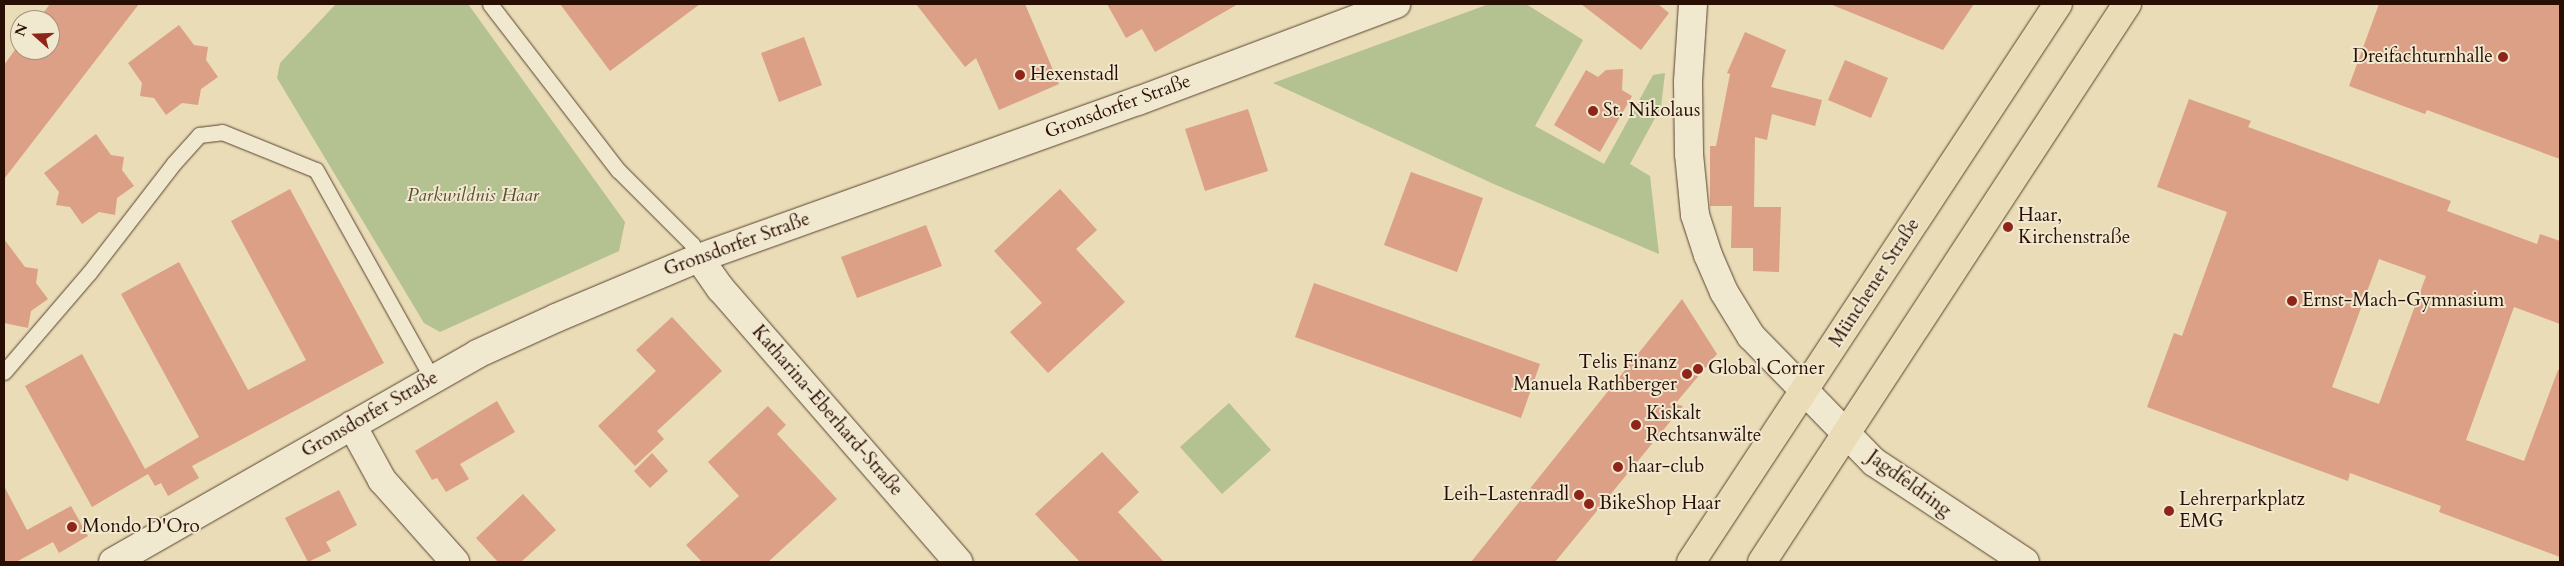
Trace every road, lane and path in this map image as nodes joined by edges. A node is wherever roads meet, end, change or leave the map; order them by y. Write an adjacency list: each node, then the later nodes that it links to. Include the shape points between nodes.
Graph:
1 (490, 4): 7 (lane, via 618,170 692,244)
2 (1396, 4): 6 (street, Gronsdorfer Straße)
3 (1693, 4): 10 (street, Jagdfeldring, via 1689,136 1695,215 1724,292 1751,336)
4 (2058, 4): 10 (main road, Münchener Straße)
5 (2126, 4): 12 (main road)
6 (1344, 13): 7 (street, Gronsdorfer Straße)
7 (700, 258): 9 (street, Gronsdorfer Straße, via 547,322 477,354); 15 (street, Katharina-Eberhard-Straße, via 721,289)
8 (4, 372): 9 (lane, via 89,273 199,135 222,132 316,170)
9 (433, 380): 11 (street, Gronsdorfer Straße)
10 (1805, 391): 12 (street, Jagdfeldring); 16 (main road, Münchener Straße)
11 (352, 425): 13 (street, Gronsdorfer Straße); 14 (street, via 382,480)
12 (1846, 434): 17 (main road); 18 (street, Jagdfeldring, via 1874,462)
13 (113, 562)
14 (455, 562)
15 (958, 562)
16 (1691, 562)
17 (1762, 562)
18 (2025, 562)

